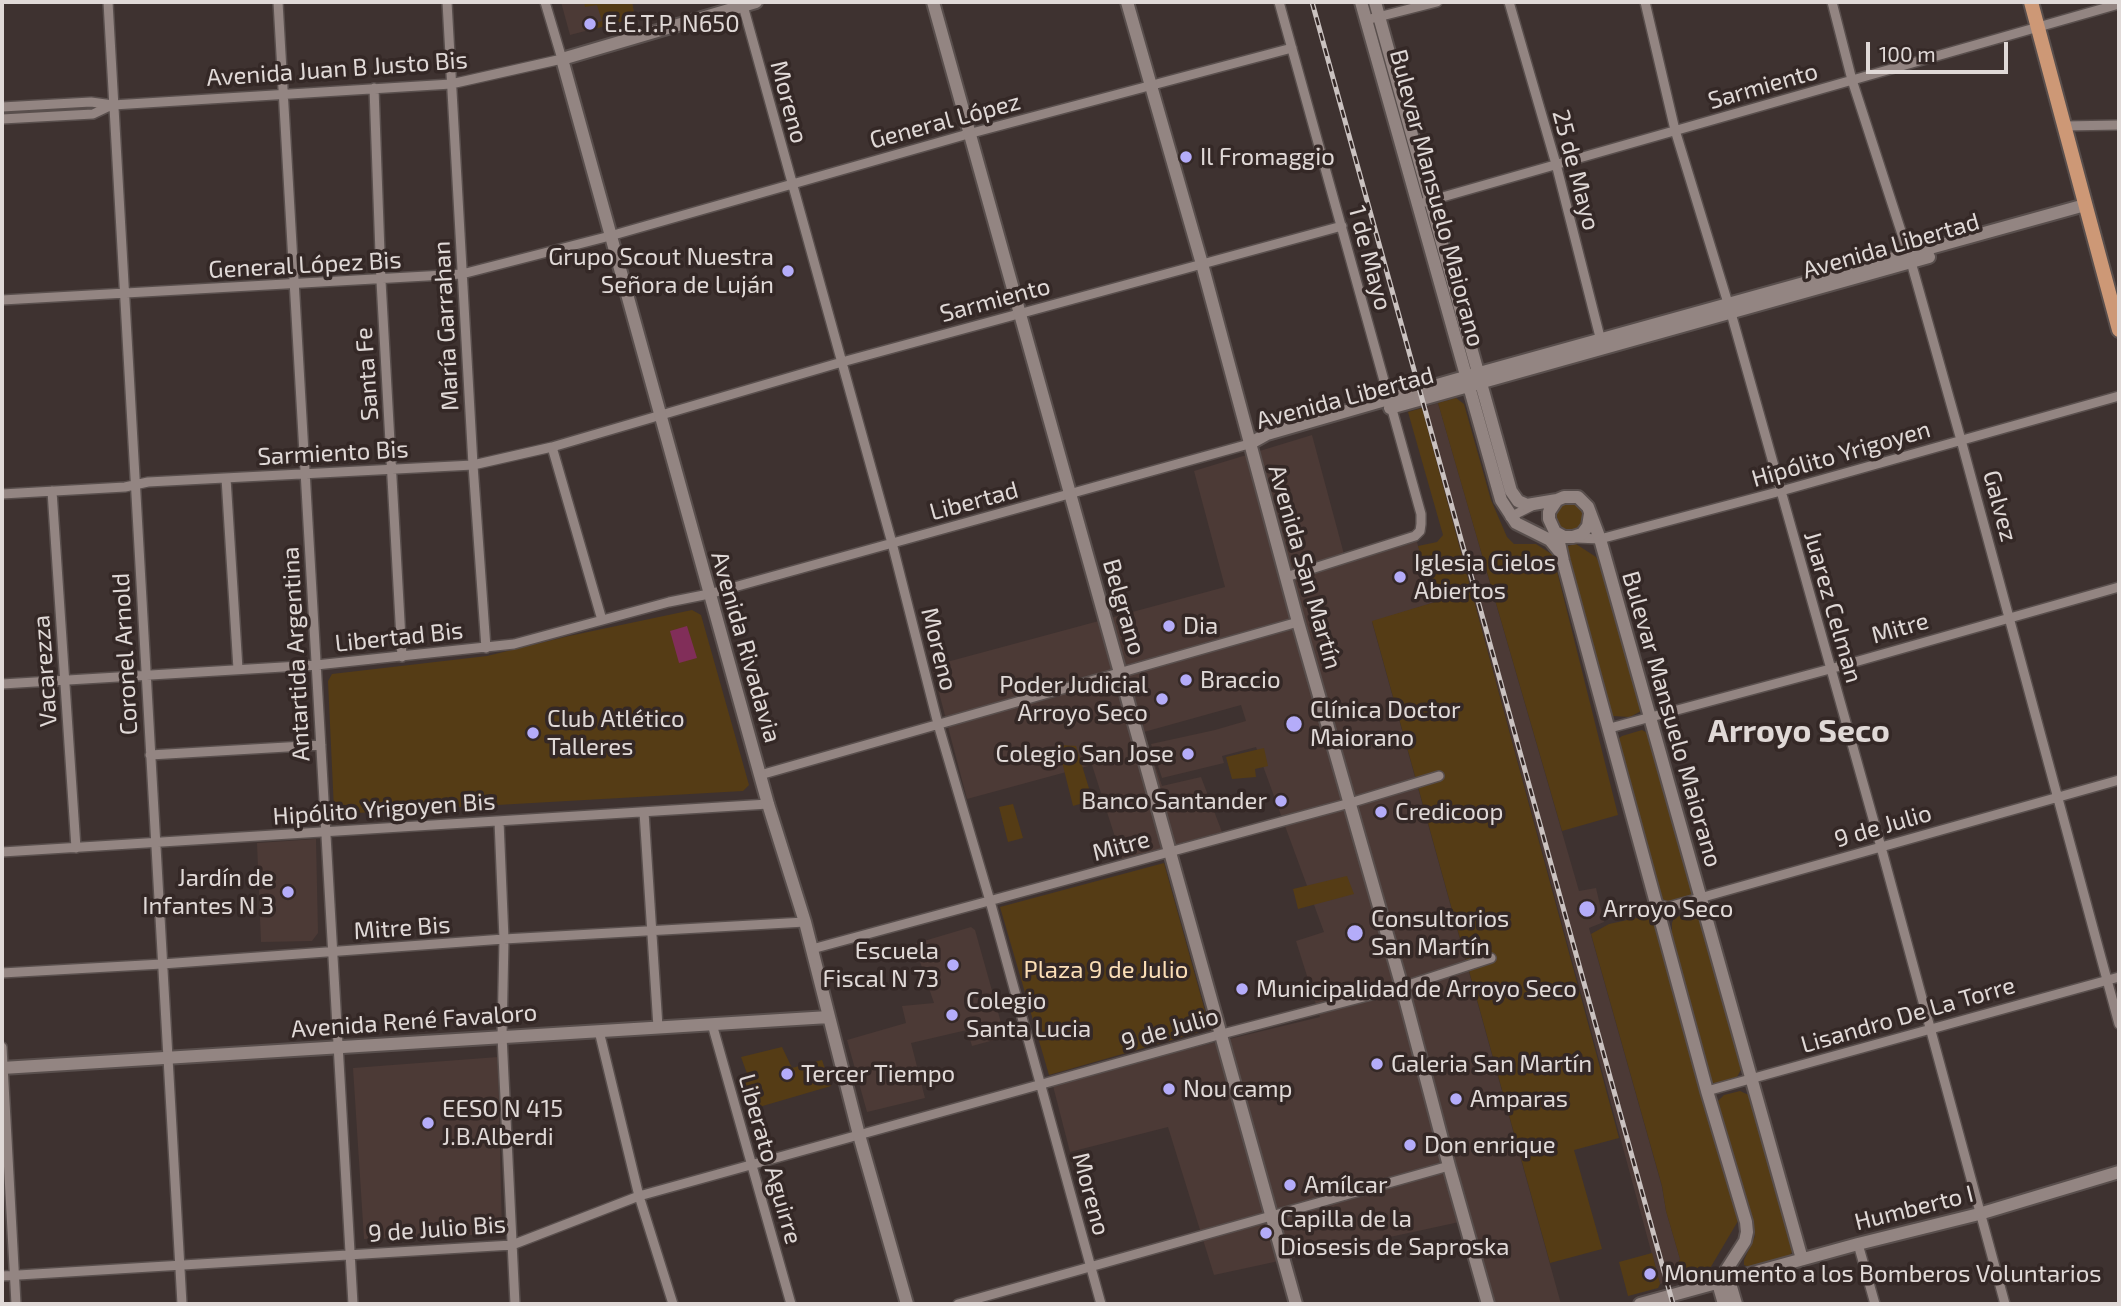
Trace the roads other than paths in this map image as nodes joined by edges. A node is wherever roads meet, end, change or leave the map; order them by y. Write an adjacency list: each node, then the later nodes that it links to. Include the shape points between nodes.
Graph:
1 (107, 2): 26 (street, Coronel Arnold)
2 (279, 2): 25 (street, Antartida Argentina)
3 (447, 2): 22 (street, María Garrahan)
4 (545, 2): 20 (street, Avenida Rivadavia)
5 (933, 2): 32 (main road, Belgrano)
6 (1127, 2): 23 (main road, Avenida San Martín)
7 (1279, 2): 19 (street, 1 de Mayo)
8 (1361, 2): 17 (main road, Bulevar Mansuelo Maiorano)
9 (1375, 2): 17 (main road, Bulevar Mansuelo Maiorano)
10 (1437, 2): 17 (street)
11 (1509, 2): 33 (street, 25 de Mayo)
12 (1645, 2): 31 (street, Juarez Celman)
13 (1832, 2): 21 (street, Galvez)
14 (2031, 2): 18 (main road)
15 (747, 3): 20 (main road); 34 (street, Moreno)
16 (2119, 4): 18 (street, Sarmiento)
17 (1372, 18): 35 (main road, Bulevar Mansuelo Maiorano); 36 (main road, Bulevar Mansuelo Maiorano)
18 (2038, 27): 21 (street, Sarmiento); 30 (main road)
19 (1292, 48): 23 (street, General López); 38 (street, 1 de Mayo)
20 (562, 59): 22 (street, Avenida Juan B Justo Bis); 39 (main road, Avenida Rivadavia)
21 (1852, 80): 31 (street, Sarmiento); 40 (street, Galvez)
22 (451, 84): 24 (street, Avenida Juan B Justo Bis); 42 (street, María Garrahan)
23 (1152, 86): 32 (street, General López); 41 (main road, Avenida San Martín)
24 (374, 88): 25 (street, Avenida Juan B Justo Bis); 43 (street, Santa Fe)
25 (283, 93): 26 (street, Avenida Juan B Justo Bis); 44 (street, Antartida Argentina)
26 (113, 105): 27 (street); 28 (street, via 93,114); 45 (street, Coronel Arnold)
27 (2, 107)
28 (2, 119)
29 (2119, 125): 30 (street)
30 (2064, 126): 37 (main road)
31 (1675, 130): 33 (street, Sarmiento); 47 (street, Juarez Celman)
32 (968, 134): 34 (street, General López); 48 (main road, Belgrano)
33 (1556, 164): 35 (street, Sarmiento); 50 (street, 25 de Mayo)
34 (791, 184): 39 (street, General López); 51 (street, Moreno)
35 (1431, 200): 36 (street, Sarmiento); 52 (main road, Bulevar Mansuelo Maiorano)
36 (1417, 204): 53 (main road, Bulevar Mansuelo Maiorano)
37 (2086, 209): 40 (main road, Avenida Libertad); 49 (main road)
38 (1342, 226): 41 (street, Sarmiento); 55 (street, 1 de Mayo)
39 (610, 236): 42 (street, General López Bis); 56 (main road, Avenida Rivadavia)
40 (1910, 258): 47 (main road, Avenida Libertad); 57 (street, Galvez)
41 (1202, 264): 48 (street, Sarmiento); 58 (main road, Avenida San Martín)
42 (462, 275): 43 (street, General López Bis); 60 (street, María Garrahan)
43 (381, 281): 44 (street, General López Bis); 61 (street, Santa Fe)
44 (294, 285): 45 (street, General López Bis); 62 (street, Antartida Argentina)
45 (124, 293): 46 (street); 64 (street, Coronel Arnold)
46 (2, 300)
47 (1730, 308): 50 (main road, Avenida Libertad); 66 (street, Juarez Celman)
48 (1020, 313): 51 (street, Sarmiento); 68 (main road, Belgrano)
49 (2119, 330)
50 (1602, 344): 52 (main road, Avenida Libertad)
51 (842, 362): 56 (street, Sarmiento); 77 (street, Moreno)
52 (1479, 378): 53 (main road, Avenida Libertad); 70 (main road, Bulevar Mansuelo Maiorano, via 1511,491 1518,501)
53 (1466, 382): 55 (main road, Avenida Libertad); 72 (main road, Bulevar Mansuelo Maiorano)
54 (2119, 396): 57 (street, Hipólito Yrigoyen)
55 (1391, 404): 58 (main road, Avenida Libertad, via 1270,442); 79 (street, 1 de Mayo, via 1421,514 1420,531)
56 (659, 414): 59 (street, Sarmiento Bis); 81 (main road, Avenida Rivadavia)
57 (1961, 440): 66 (street, Hipólito Yrigoyen); 82 (street, Galvez)
58 (1249, 444): 68 (street, Libertad); 79 (main road, Avenida San Martín)
59 (552, 447): 60 (street, Sarmiento Bis); 83 (street)
60 (473, 465): 61 (street, Sarmiento Bis); 85 (street, María Garrahan)
61 (392, 469): 62 (street, Sarmiento Bis); 86 (street, Santa Fe)
62 (305, 474): 63 (street, Sarmiento Bis); 87 (street, Antartida Argentina)
63 (226, 478): 64 (street, Sarmiento Bis); 88 (street)
64 (134, 485): 65 (street, Sarmiento Bis); 91 (street, Coronel Arnold)
65 (52, 491): 67 (street, Sarmiento Bis); 92 (street, Vacarezza)
66 (1781, 491): 76 (street, Hipólito Yrigoyen); 89 (street, Juarez Celman)
67 (2, 494)
68 (1070, 494): 77 (street, Libertad); 90 (main road, Belgrano)
69 (1557, 500): 70 (main road); 71 (main road, via 1577,498); 74 (main road, via 1549,512)
70 (1537, 503): 72 (street)
71 (1590, 514): 75 (main road, via 1584,532); 76 (main road, Bulevar Mansuelo Maiorano)
72 (1510, 517): 73 (main road)
73 (1533, 532): 74 (main road); 78 (main road, via 1550,540)
74 (1556, 533): 75 (main road); 78 (main road)
75 (1573, 537): 76 (street, Hipólito Yrigoyen)
76 (1600, 539): 94 (main road, Bulevar Mansuelo Maiorano)
77 (892, 543): 81 (street, Libertad); 95 (street, Moreno)
78 (1561, 554): 96 (main road)
79 (1286, 577): 84 (main road, Avenida San Martín)
80 (2119, 587): 82 (street, Mitre)
81 (709, 594): 83 (street, Libertad Bis); 99 (main road, Avenida Rivadavia)
82 (2010, 617): 89 (street, Mitre); 102 (street, Galvez)
83 (602, 620): 85 (street, Libertad Bis)
84 (1297, 622): 90 (street); 103 (main road, Avenida San Martín)
85 (486, 648): 86 (street, Libertad Bis)
86 (401, 657): 87 (street, Libertad Bis)
87 (316, 665): 88 (street, Libertad Bis); 97 (street, Antartida Argentina)
88 (238, 669): 91 (street, Libertad Bis)
89 (1830, 669): 94 (street, Mitre); 109 (street, Juarez Celman)
90 (1121, 674): 95 (street); 112 (main road, Belgrano)
91 (146, 675): 92 (street, Libertad Bis); 98 (street, Coronel Arnold)
92 (65, 680): 93 (street, Libertad Bis); 110 (street, Vacarezza)
93 (2, 684)
94 (1651, 718): 96 (street, Mitre); 113 (main road, Bulevar Mansuelo Maiorano)
95 (938, 724): 99 (street); 114 (street, Moreno)
96 (1610, 728): 115 (main road)
97 (321, 745): 98 (street); 107 (street, Antartida Argentina)
98 (150, 755): 108 (street, Coronel Arnold)
99 (760, 775): 104 (main road, Avenida Rivadavia)
100 (1439, 776): 103 (street, Mitre)
101 (2119, 780): 102 (street, 9 de Julio)
102 (2057, 797): 109 (street, 9 de Julio); 125 (street, Galvez)
103 (1350, 803): 112 (street, Mitre); 126 (main road, Avenida San Martín)
104 (768, 804): 105 (street, Hipólito Yrigoyen Bis); 116 (main road, Avenida Rivadavia)
105 (644, 812): 106 (street, Hipólito Yrigoyen Bis); 117 (street)
106 (499, 821): 107 (street, Hipólito Yrigoyen Bis); 118 (street)
107 (326, 832): 108 (street, Hipólito Yrigoyen Bis); 120 (street, Antartida Argentina)
108 (155, 843): 110 (street, Hipólito Yrigoyen Bis); 122 (street, Coronel Arnold)
109 (1881, 847): 113 (street, 9 de Julio); 131 (street, Juarez Celman)
110 (76, 848): 111 (street, Hipólito Yrigoyen Bis)
111 (2, 852)
112 (1168, 853): 114 (street, Mitre); 133 (main road, Belgrano)
113 (1700, 898): 115 (street, 9 de Julio, via 1668,907); 139 (main road, Bulevar Mansuelo Maiorano)
114 (990, 901): 119 (street, Mitre); 140 (street, Moreno)
115 (1657, 904): 141 (main road)
116 (805, 922): 117 (street, Mitre Bis); 119 (main road, Avenida Rivadavia)
117 (652, 931): 118 (street, Mitre Bis); 130 (street)
118 (504, 939): 120 (street, Mitre Bis); 134 (street)
119 (812, 949): 127 (main road, Avenida Rivadavia)
120 (332, 953): 122 (street, Mitre Bis); 136 (street, Antartida Argentina)
121 (1491, 958): 126 (street, 9 de Julio)
122 (162, 964): 123 (street, Mitre Bis); 137 (street, Coronel Arnold)
123 (2, 973)
124 (2119, 977): 125 (street, Lisandro De La Torre)
125 (2107, 981): 129 (street, Galvez); 131 (street, Lisandro De La Torre)
126 (1402, 987): 133 (street, 9 de Julio); 144 (main road, Avenida San Martín)
127 (829, 1017): 128 (main road, Avenida René Favaloro); 142 (main road, Avenida Rivadavia)
128 (712, 1024): 130 (main road, Avenida René Favaloro); 143 (street, Liberato Aguirre)
129 (2119, 1024)
130 (658, 1027): 132 (main road, Avenida René Favaloro)
131 (1929, 1029): 139 (street, Lisandro De La Torre); 147 (street, Juarez Celman)
132 (599, 1031): 134 (main road, Avenida René Favaloro); 146 (street)
133 (1222, 1034): 140 (street, 9 de Julio); 148 (main road, Belgrano)
134 (502, 1036): 136 (main road, Avenida René Favaloro); 150 (street)
135 (2, 1047): 138 (street)
136 (338, 1048): 137 (main road, Avenida René Favaloro); 151 (street, Antartida Argentina)
137 (167, 1058): 138 (main road, Avenida René Favaloro); 154 (street, Coronel Arnold)
138 (2, 1068): 156 (street)
139 (1751, 1080): 141 (street, Lisandro De La Torre); 153 (main road, Bulevar Mansuelo Maiorano)
140 (1041, 1085): 142 (street, 9 de Julio); 155 (street, Moreno)
141 (1707, 1091): 152 (main road, via 1746,1222 1747,1232)
142 (859, 1135): 143 (street, 9 de Julio Bis); 166 (main road, Avenida Rivadavia)
143 (752, 1165): 146 (street, 9 de Julio Bis); 165 (street, Liberato Aguirre)
144 (1449, 1166): 148 (street); 170 (main road, Avenida San Martín)
145 (2119, 1172): 147 (main road, Humberto I)
146 (639, 1196): 150 (street, 9 de Julio Bis); 164 (street)
147 (1979, 1214): 149 (main road, Humberto I); 175 (street, Juarez Celman)
148 (1271, 1217): 155 (street); 169 (main road, Belgrano)
149 (1858, 1244): 153 (main road, Humberto I); 174 (street)
150 (512, 1245): 151 (street, 9 de Julio Bis); 163 (street)
151 (350, 1255): 154 (street, 9 de Julio Bis); 162 (street, Antartida Argentina)
152 (1736, 1258): 158 (main road); 159 (main road)
153 (1802, 1259): 158 (main road, Humberto I)
154 (180, 1265): 156 (street, 9 de Julio Bis); 161 (street, Coronel Arnold)
155 (1091, 1267): 167 (street); 168 (street, Moreno)
156 (14, 1275): 157 (street, 9 de Julio Bis); 160 (street)
157 (2, 1276)
158 (1742, 1276): 159 (main road, Humberto I)
159 (1724, 1282): 171 (main road, Humberto I); 172 (main road); 173 (main road)
160 (16, 1304)
161 (182, 1304)
162 (353, 1304)
163 (515, 1304)
164 (673, 1304)
165 (791, 1304)
166 (907, 1304)
167 (958, 1304)
168 (1101, 1304)
169 (1296, 1304)
170 (1488, 1304)
171 (1640, 1304)
172 (1724, 1304)
173 (1736, 1304)
174 (1875, 1304)
175 (2005, 1304)

